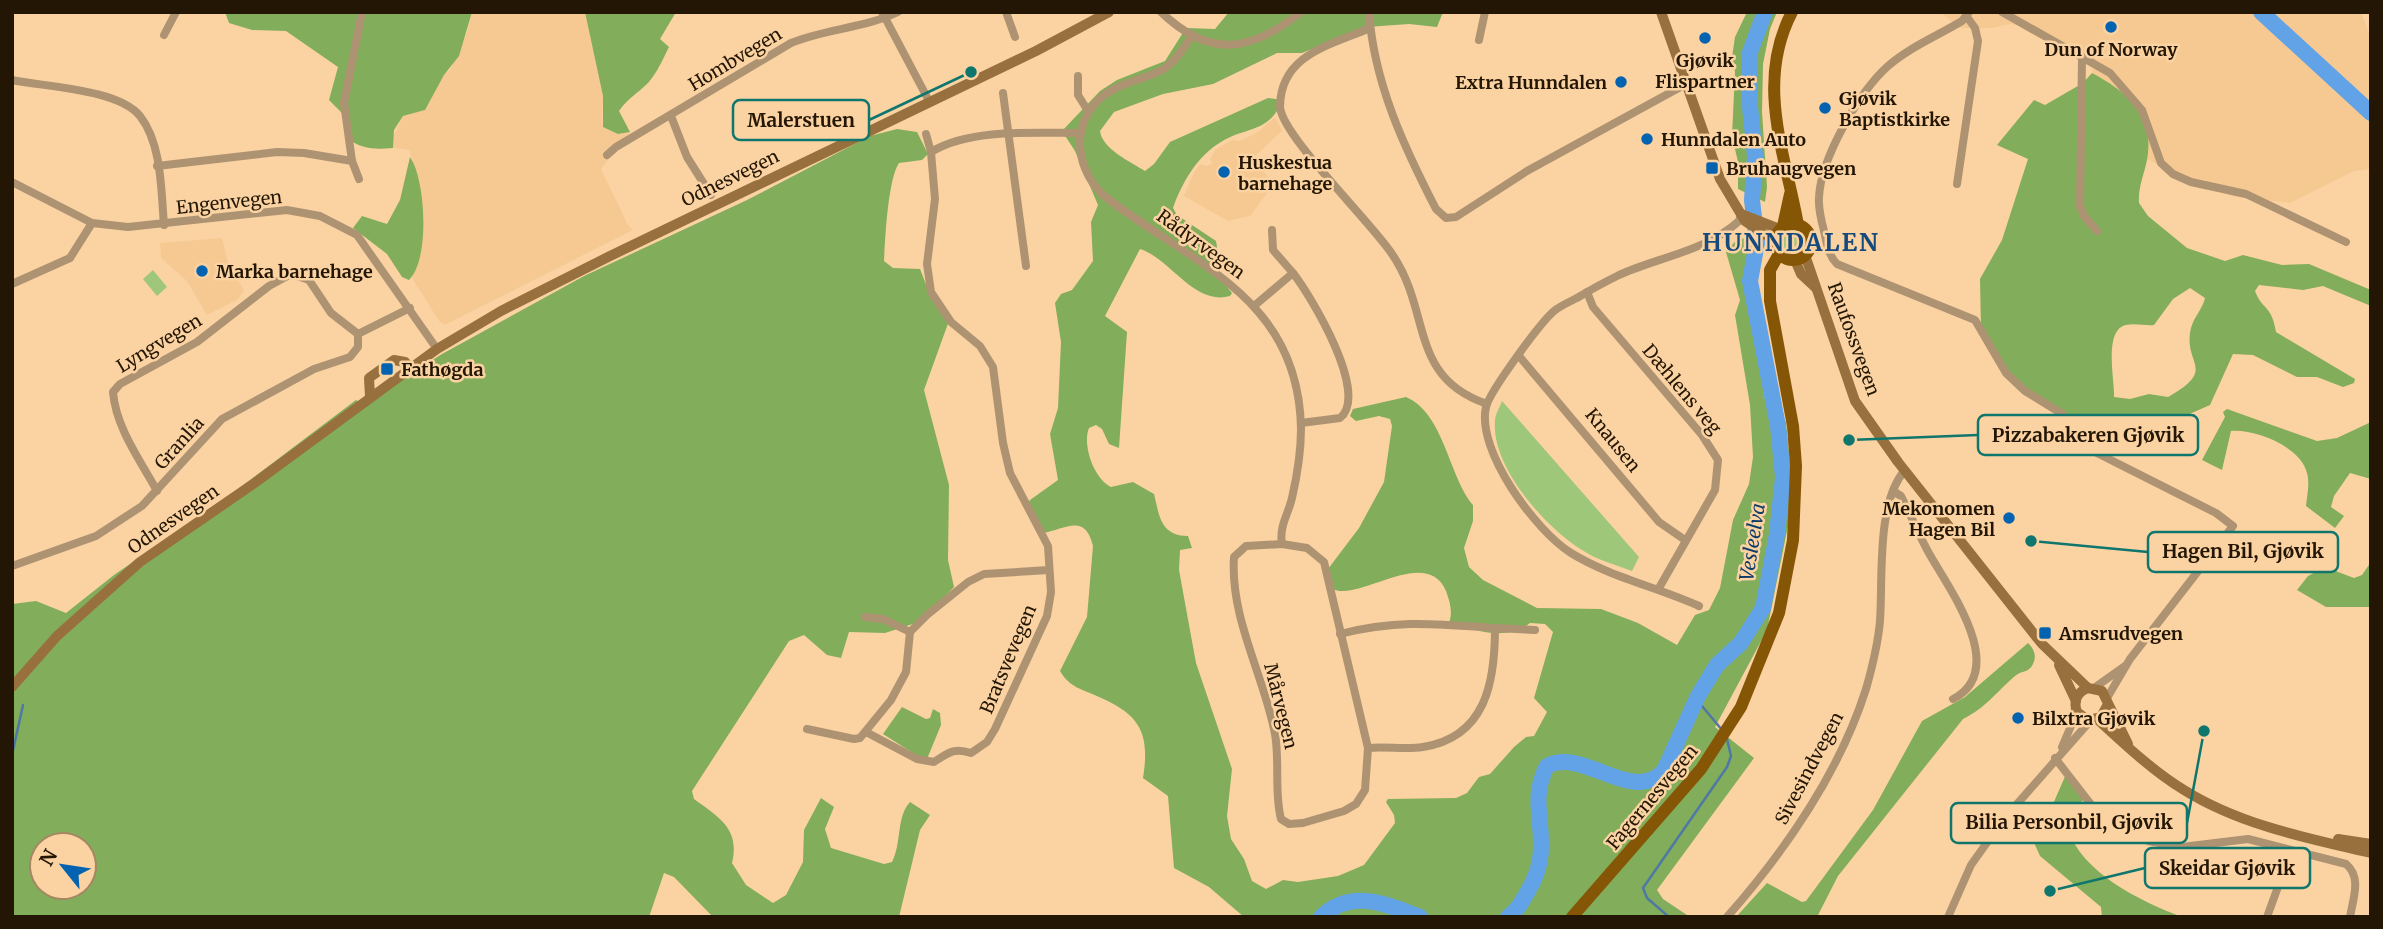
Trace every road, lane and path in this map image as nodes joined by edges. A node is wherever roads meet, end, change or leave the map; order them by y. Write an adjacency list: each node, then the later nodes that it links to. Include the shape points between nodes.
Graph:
1 (176, 12): 16 (street)
2 (362, 12): 33 (street, via 344,103)
3 (898, 12): 14 (street, Hombvegen)
4 (1006, 12): 17 (street)
5 (1109, 12): 25 (main road, Odnesvegen)
6 (1161, 12): 18 (street)
7 (1301, 12): 18 (street, via 1273,31 1243,43 1214,44)
8 (1369, 12): 15 (street)
9 (1485, 12): 19 (street)
10 (1661, 12): 23 (main road)
11 (1792, 12): 38 (main road, via 1777,51 1773,95)
12 (2002, 12): 20 (street)
13 (1968, 14): 36 (street, via 1978,41); 76 (street, via 1908,51 1874,82 1851,113 1825,175 1820,214 1832,259 1975,320 2006,373 2064,415 2089,449 2233,526)
14 (884, 15): 25 (street); 27 (street, Hombvegen, via 791,43)
15 (1370, 28): 23 (street, via 1392,119 1436,209 1451,219 1533,167); 59 (street, via 1297,62 1282,90 1281,115 1393,255 1408,281 1426,350 1437,372)
16 (164, 35)
17 (1015, 37)
18 (1191, 37): 26 (street, via 1171,64 1114,89)
19 (1479, 40)
20 (2082, 57): 45 (street, via 2080,206); 46 (street, via 2110,73 2143,110 2161,163 2173,174 2246,194)
21 (1078, 76): 26 (street, via 1078,95)
22 (12, 80): 34 (street, via 113,99 139,115 152,140)
23 (1686, 85): 40 (main road, via 1720,179)
24 (1003, 93): 28 (street)
25 (929, 101): 55 (main road, Odnesvegen, via 584,269)
26 (1088, 111): 29 (street, Rådyrvegen)
27 (671, 116): 32 (street, Hombvegen); 39 (street, via 687,157)
28 (1009, 133): 29 (street); 31 (street, via 952,143); 48 (street)
29 (1080, 133): 52 (street, Rådyrvegen, via 1083,166 1094,186 1218,272)
30 (926, 134): 31 (street, Bratsvevegen)
31 (931, 152): 67 (street, Bratsvevegen, via 935,200 927,264 931,292 951,322 980,346 993,367 1010,472 1044,532)
32 (607, 155)
33 (352, 161): 34 (street, via 277,152); 35 (street)
34 (157, 166): 42 (street)
35 (359, 179)
36 (1957, 184)
37 (13, 186): 41 (street, Engenvegen)
38 (1790, 194): 43 (main road); 47 (main road, Fagernesvegen)
39 (711, 195)
40 (1741, 214): 47 (main road); 51 (street, via 1739,221 1711,241 1619,275)
41 (92, 223): 42 (street, Engenvegen); 50 (street, via 70,258)
42 (164, 225): 53 (street, Engenvegen, via 286,210 320,216 357,235)
43 (1798, 225): 47 (main road); 47 (main road, via 1810,238)
44 (1272, 230): 49 (street, via 1273,250)
45 (2097, 231)
46 (2346, 242)
47 (1786, 246): 61 (main road, Raufossvegen, via 1815,288 1855,401); 93 (main road, Fagernesvegen, via 1771,265 1770,282 1796,466 1793,540 1779,613 1741,707 1701,769)
48 (1026, 266)
49 (1293, 272): 52 (street); 60 (street, via 1335,343 1348,406 1340,418)
50 (12, 284)
51 (1587, 292): 56 (street, via 1554,311); 64 (street, Dæhlens veg, via 1592,307 1702,435 1718,460 1715,490)
52 (1254, 306): 60 (street, Rådyrvegen, via 1290,369)
53 (410, 308): 54 (street); 55 (street, Engenvegen)
54 (358, 334): 62 (street, Granlia, via 358,347 350,357 314,369 222,419); 62 (street, Lyngvegen, via 331,313 309,280 291,274 197,342 120,384 113,392 114,407)
55 (437, 349): 57 (main road, Odnesvegen)
56 (1519, 356): 59 (street); 64 (street, Knausen, via 1659,522)
57 (410, 368): 58 (main road, Odnesvegen); 58 (main road, via 394,360 374,372 369,378)
58 (369, 397): 77 (main road, Odnesvegen, via 141,562 57,636)
59 (1487, 404): 68 (street, via 1490,440 1504,476 1541,527 1569,552 1594,566)
60 (1301, 423): 65 (street, Rådyrvegen, via 1291,502 1280,533)
61 (1905, 470): 63 (street, Sivesindvegen); 75 (main road, Raufossvegen)
62 (157, 491): 66 (street, Granlia, via 96,536)
63 (1894, 491): 79 (street, via 1901,496 1955,595 1976,650 1972,681); 94 (street, Sivesindvegen, via 1882,554 1880,623 1866,688 1846,739 1786,844)
64 (1685, 540): 68 (street, Dæhlens veg)
65 (1282, 544): 74 (street, Mårvegen, via 1307,548 1324,562); 86 (street, Mårvegen, via 1246,546 1234,557 1233,572 1246,640 1275,737 1281,819 1303,823 1356,804 1365,790)
66 (12, 566)
67 (1049, 570): 73 (street, via 984,574 968,582); 84 (street, Bratsvevegen, via 1047,616 995,729 979,749 971,753 952,750 934,762 908,755)
68 (1659, 588): 69 (street)
69 (1699, 606)
70 (865, 617): 73 (street, via 883,619)
71 (1496, 628): 72 (street); 74 (street, via 1411,622); 86 (street, via 1488,696 1469,723 1439,743)
72 (1535, 630)
73 (910, 632): 84 (street, via 906,672)
74 (1340, 634): 86 (street, Mårvegen)
75 (2058, 663): 78 (main road, Raufossvegen); 81 (main road, Raufossvegen)
76 (2127, 664): 78 (street); 80 (street)
77 (12, 687)
78 (2091, 688): 80 (main road, Raufossvegen); 81 (main road, via 2080,692)
79 (1953, 699)
80 (2107, 702): 82 (main road); 85 (main road, Raufossvegen)
81 (2077, 706): 82 (main road, Raufossvegen); 87 (street)
82 (2094, 719): 85 (main road, Raufossvegen); 87 (street)
83 (807, 729): 84 (street, via 854,740)
84 (866, 732)
85 (2128, 744): 89 (main road, Raufossvegen, via 2184,791)
86 (1368, 748)
87 (2061, 750): 88 (street)
88 (2055, 758): 91 (street, via 2103,820 2148,841 2182,847 2248,839); 95 (street, via 1971,865)
89 (2256, 822): 90 (main road, Raufossvegen); 92 (main road, Raufossvegen)
90 (2371, 844)
91 (2291, 851): 96 (street); 97 (street, via 2350,868 2356,882)
92 (2371, 853)
93 (1572, 917)
94 (1727, 917)
95 (1948, 917)
96 (2267, 917)
97 (2350, 917)

